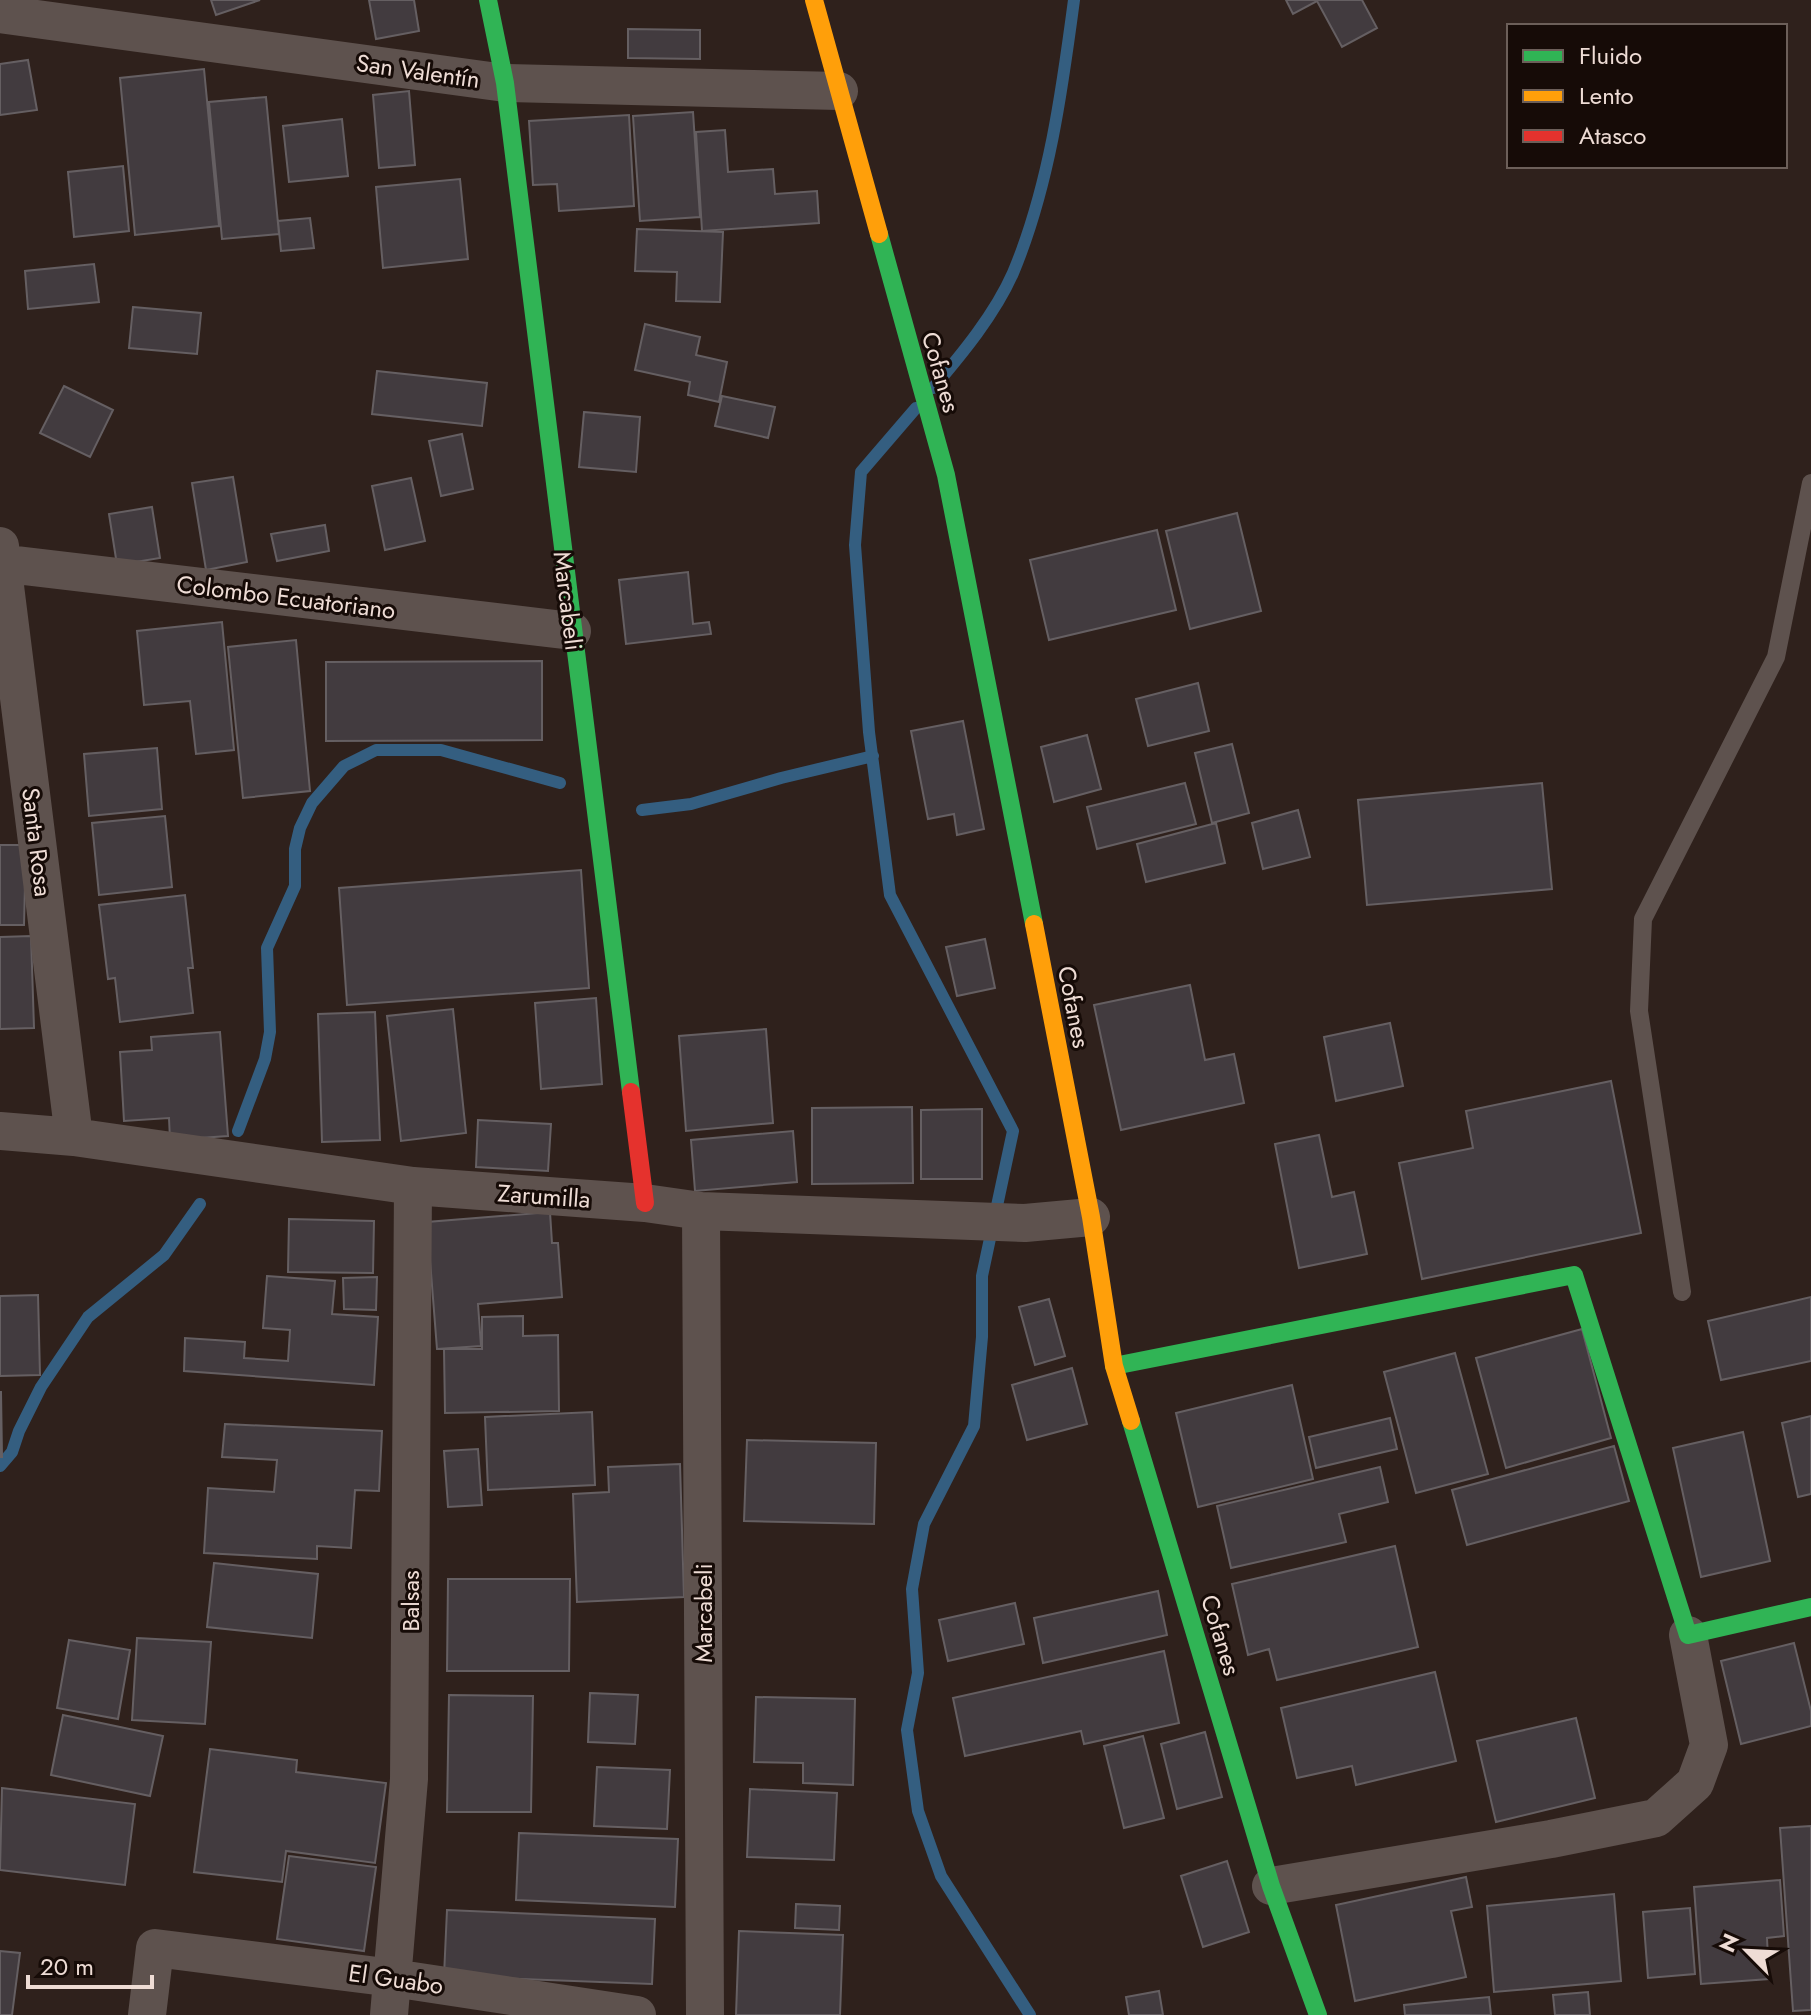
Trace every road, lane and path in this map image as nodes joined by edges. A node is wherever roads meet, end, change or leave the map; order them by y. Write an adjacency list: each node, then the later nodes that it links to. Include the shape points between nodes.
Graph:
1 (488, 0): 4 (street, Marcabeli)
2 (814, 0): 5 (street, Cofanes)
3 (0, 14): 4 (street, San Valentín)
4 (505, 83): 5 (street, San Valentín); 8 (street, Marcabeli)
5 (839, 91): 14 (street, Cofanes, via 946,475)
6 (1811, 483): 15 (lane, via 1776,657 1643,919 1639,1011)
7 (1, 557): 8 (street, Colombo Ecuatoriano); 10 (street, Santa Rosa)
8 (572, 631): 12 (street, Marcabeli)
9 (0, 1131): 10 (street, Zarumilla)
10 (74, 1137): 11 (street, Zarumilla)
11 (413, 1186): 12 (street, Zarumilla); 20 (street, Balsas, via 409,1779)
12 (645, 1203): 13 (street, Zarumilla)
13 (701, 1211): 14 (street, Zarumilla, via 1025,1223); 23 (street, Marcabeli)
14 (1091, 1217): 16 (street, Cofanes)
15 (1682, 1292)
16 (1114, 1366): 18 (street, via 1574,1275); 19 (street, Cofanes)
17 (1811, 1607): 18 (street)
18 (1688, 1635): 19 (street, via 1709,1745 1695,1783 1656,1818)
19 (1271, 1886): 24 (street, Cofanes)
20 (391, 1997): 21 (street, El Guabo, via 155,1948); 22 (street, El Guabo)
21 (147, 2015)
22 (637, 2015)
23 (705, 2015)
24 (1318, 2015)

